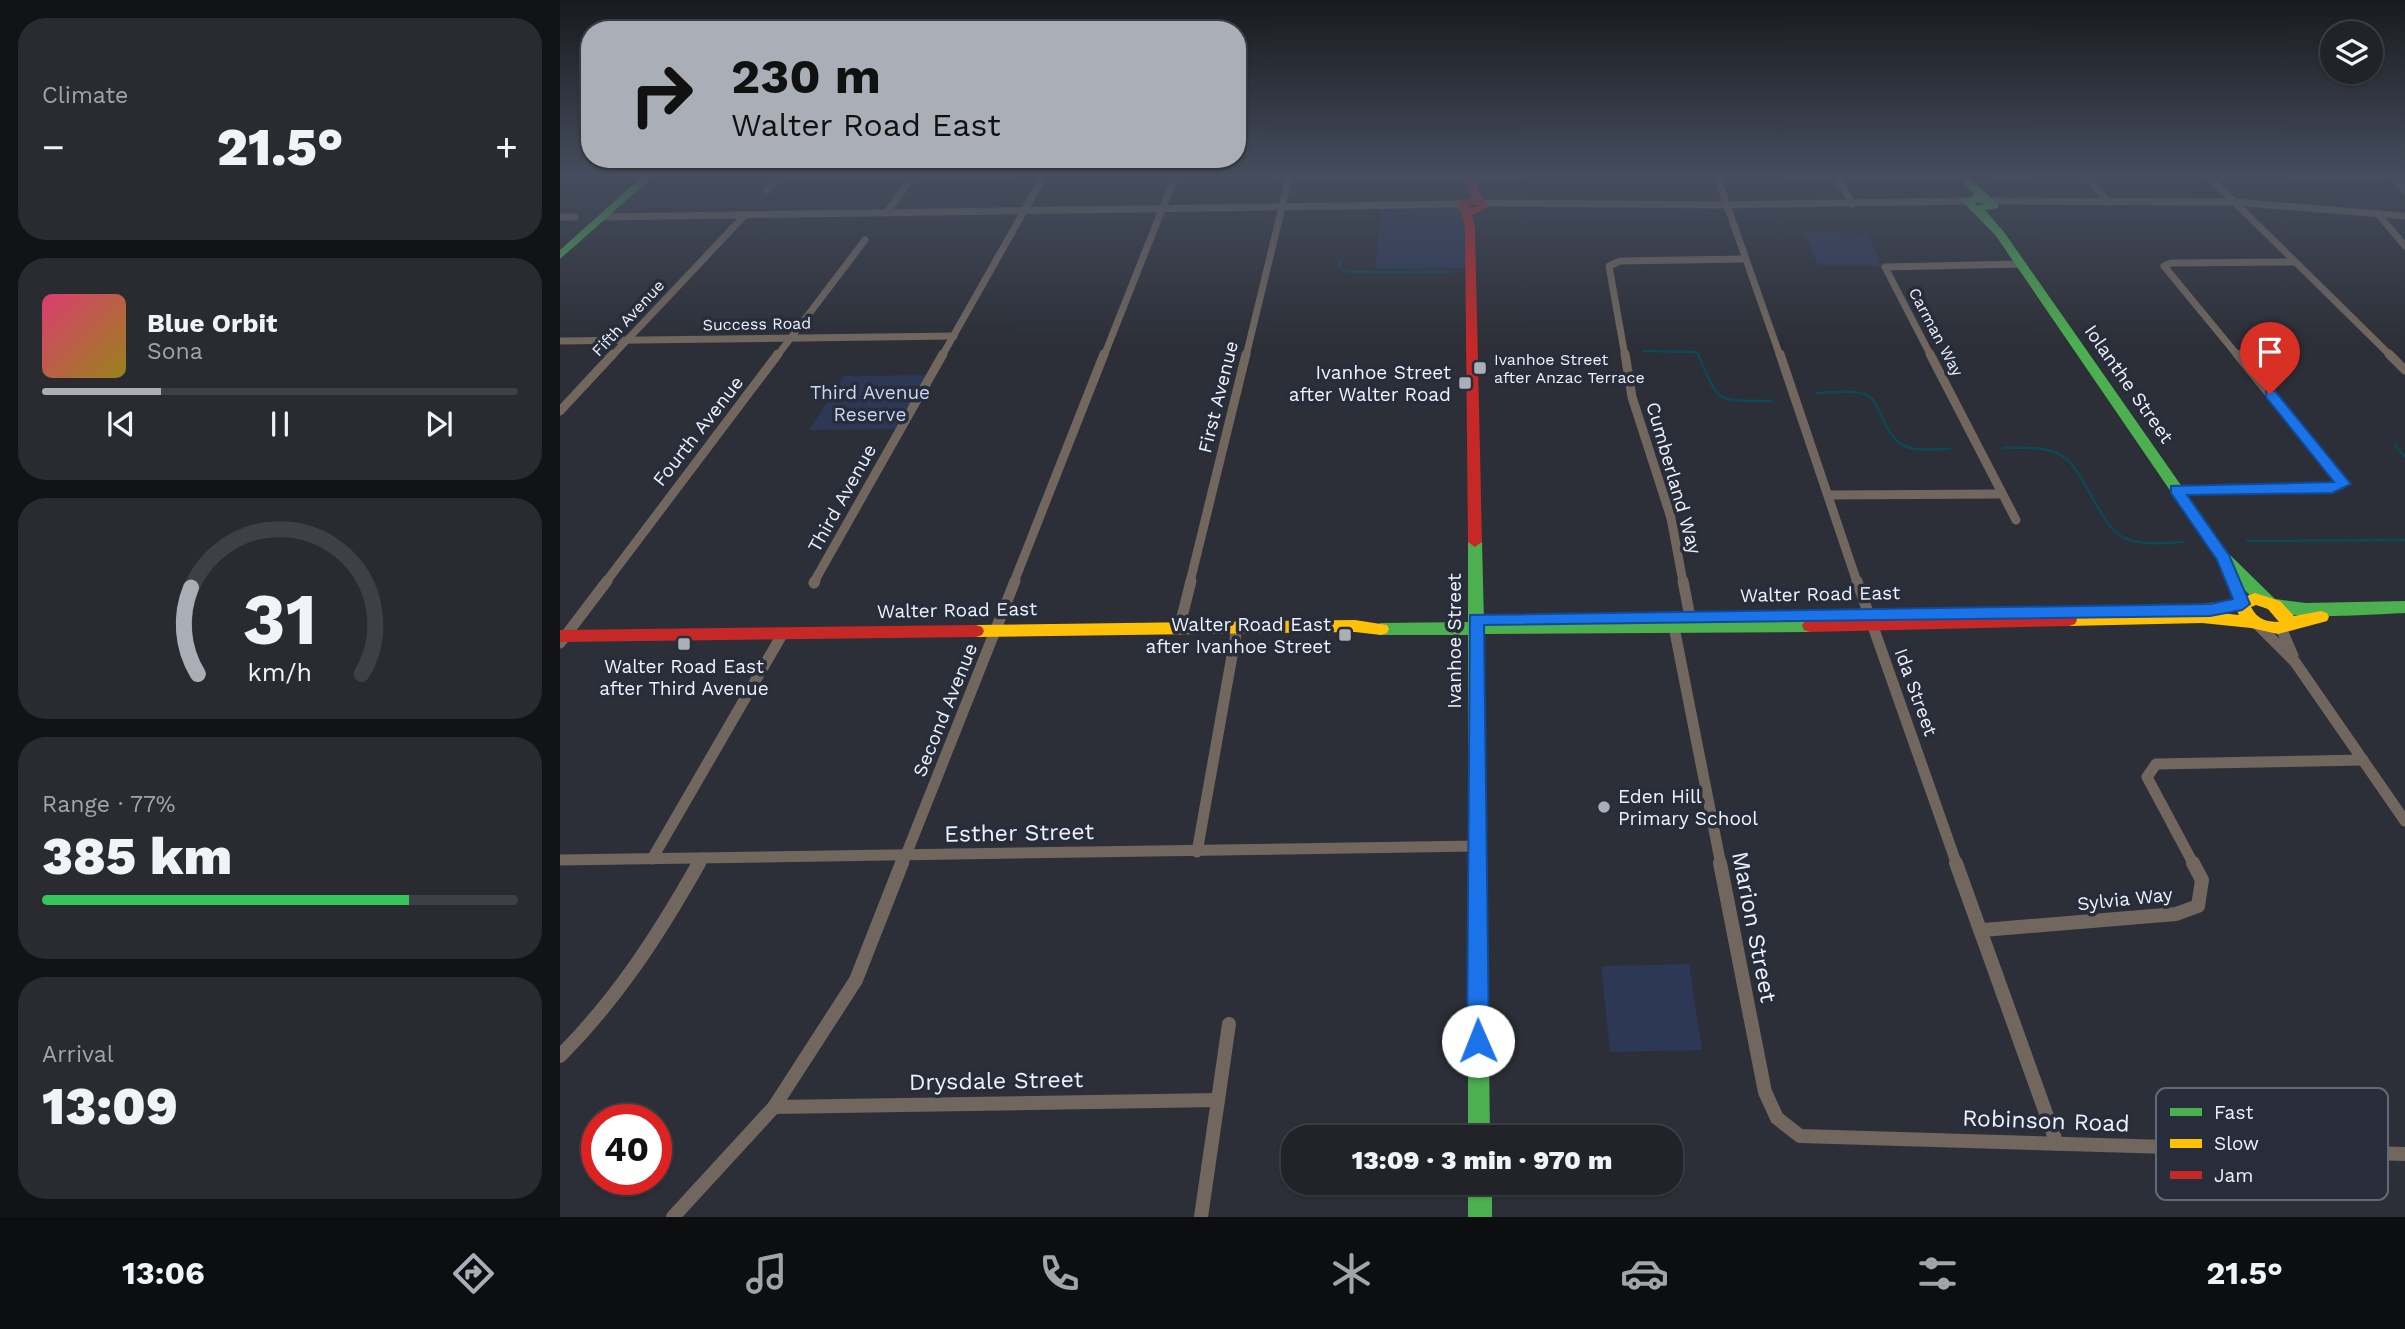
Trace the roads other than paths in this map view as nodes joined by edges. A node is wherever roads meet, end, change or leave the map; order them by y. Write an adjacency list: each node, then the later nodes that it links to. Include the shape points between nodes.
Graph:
1 (588, 231): 13 (main road)
2 (730, 231): 19 (street, Fifth Avenue)
3 (1013, 231): 17 (street, Third Avenue)
4 (1154, 231): 41 (street, Second Avenue)
5 (1276, 231): 40 (street, First Avenue)
6 (1470, 231): 37 (main road, Ivanhoe Street)
7 (1734, 231): 14 (street, Ida Street)
8 (1998, 231): 16 (main road, Iolanthe Street)
9 (2263, 231): 15 (street)
10 (2392, 231): 12 (street)
11 (865, 240): 18 (street, Fourth Avenue)
12 (2405, 246)
13 (560, 256)
14 (1743, 259): 25 (street, Ida Street); 35 (street, Cumberland Way, via 1620,261 1609,266 1632,397 1671,518)
15 (2295, 262): 21 (street); 23 (street, via 2164,266 2343,484 2332,489)
16 (2020, 264): 23 (main road, Iolanthe Street); 24 (street, Carman Way, via 1885,267)
17 (954, 336): 18 (street, Success Road); 28 (street, Third Avenue)
18 (792, 338): 19 (street, Success Road); 43 (street, Fourth Avenue)
19 (626, 340): 20 (street, Success Road); 22 (street, Fifth Avenue)
20 (560, 341)
21 (2405, 370)
22 (560, 411)
23 (2176, 490): 27 (main road, Iolanthe Street)
24 (2002, 494): 25 (street); 26 (street, Carman Way)
25 (1830, 495): 33 (street, Ida Street)
26 (2016, 520)
27 (2224, 558): 29 (main road, Iolanthe Street); 30 (main road, Iolanthe Street)
28 (814, 583)
29 (2243, 603): 30 (main road, Walter Road East, via 2255,599); 33 (main road, Walter Road East, via 2210,610); 36 (main road, Iolanthe Street, via 2245,615)
30 (2271, 603): 31 (main road, via 2306,609); 38 (main road, Iolanthe Street, via 2286,615)
31 (2405, 607)
32 (2405, 616): 38 (main road, via 2312,617)
33 (1869, 619): 35 (main road, Walter Road East); 36 (main road, Walter Road East, via 2202,617); 53 (street, Ida Street)
34 (1673, 622): 35 (main road, Walter Road East); 37 (main road, Walter Road East); 58 (street, Marion Street, via 1765,1092)
35 (1691, 622)
36 (2255, 623): 38 (main road, Walter Road East, via 2272,629); 44 (street)
37 (1476, 624): 39 (main road, Walter Road East, via 1391,630 1355,626); 47 (main road, Ivanhoe Street)
38 (2284, 626): 44 (street)
39 (1237, 628): 40 (main road, Walter Road East); 48 (street)
40 (1179, 629): 41 (main road, Walter Road East)
41 (997, 630): 42 (main road, Walter Road East); 49 (street, Second Avenue)
42 (783, 633): 43 (main road, Walter Road East); 51 (street)
43 (561, 638)
44 (2295, 662): 45 (street)
45 (2363, 760): 46 (street); 53 (street, Sylvia Way, via 2156,764 2147,778 2202,880 2198,906 2176,914)
46 (2405, 821)
47 (1478, 846): 48 (street, Esther Street); 59 (main road, Ivanhoe Street)
48 (1197, 852): 49 (street, Esther Street)
49 (908, 856): 50 (street, Esther Street); 57 (street, Second Avenue, via 856,980)
50 (702, 858): 51 (street, Esther Street); 55 (street, via 656,940 620,992)
51 (652, 859): 52 (street, Esther Street)
52 (560, 860)
53 (1983, 930): 60 (street, Ida Street)
54 (1229, 1024): 56 (street)
55 (560, 1056)
56 (1219, 1100): 57 (street, Drysdale Street); 64 (street)
57 (774, 1107): 63 (street, Second Avenue)
58 (1777, 1118): 60 (street, Robinson Road, via 1800,1136)
59 (1479, 1125)
60 (2057, 1144): 61 (street, Robinson Road)
61 (2156, 1147)
62 (1480, 1195): 65 (main road)
63 (673, 1217)
64 (1201, 1217)
65 (1480, 1217)

